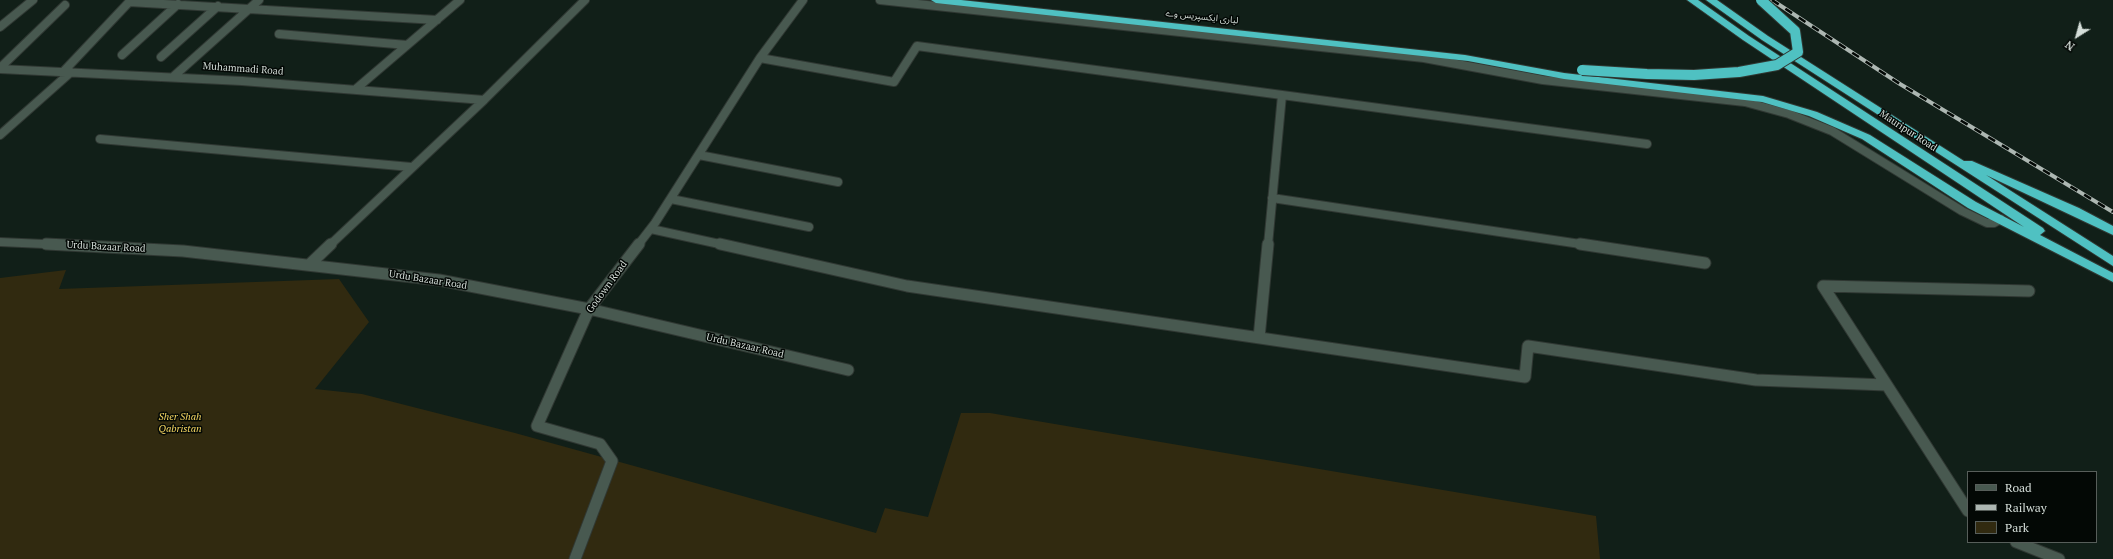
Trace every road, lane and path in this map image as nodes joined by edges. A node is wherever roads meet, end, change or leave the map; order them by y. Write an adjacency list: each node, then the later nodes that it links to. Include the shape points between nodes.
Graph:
1 (33, 0): 17 (street)
2 (259, 0): 15 (street)
3 (460, 0): 16 (street)
4 (585, 0): 29 (street)
5 (803, 0): 22 (street, Godown Road)
6 (880, 0): 39 (street, via 1424,58 1543,80 1745,102 1789,114 1832,130 1962,211 1987,223)
7 (936, 0): 23 (highway, لیاری ایکسپریس وے)
8 (1692, 0): 47 (highway, Mauripur Road, via 1726,25)
9 (1711, 0): 33 (highway, Mauripur Road)
10 (1761, 0): 23 (highway, bridge, via 1785,18 1796,33 1799,47 1783,64 1762,70 1691,76 1624,74)
11 (130, 1): 12 (street); 25 (street)
12 (178, 4): 14 (street); 20 (street)
13 (65, 5): 24 (street)
14 (218, 6): 15 (street); 21 (street)
15 (248, 8): 16 (street); 26 (street)
16 (436, 20): 19 (street)
17 (0, 27)
18 (279, 34): 19 (street)
19 (407, 45): 27 (street)
20 (122, 55)
21 (161, 57)
22 (760, 58): 28 (street, via 894,82 917,46); 34 (street, Godown Road)
23 (1465, 58): 39 (highway, via 1564,76 1738,96 1786,105 1866,137 1972,205)
24 (0, 68): 25 (street, Muhammadi Road)
25 (67, 72): 26 (street, Muhammadi Road); 30 (street)
26 (174, 76): 27 (street, Muhammadi Road)
27 (357, 88): 29 (street, Muhammadi Road)
28 (1282, 95): 32 (street); 37 (street)
29 (484, 100): 35 (street)
30 (0, 135)
31 (100, 139): 35 (street)
32 (1648, 144)
33 (1931, 146): 42 (highway, via 2075,211); 44 (highway, Mauripur Road)
34 (699, 155): 36 (street); 38 (street, Godown Road)
35 (411, 167): 46 (street)
36 (838, 182)
37 (1272, 198): 45 (street); 51 (street)
38 (670, 199): 40 (street); 41 (street, Godown Road)
39 (2001, 219): 47 (highway)
40 (809, 227)
41 (651, 229): 50 (street, Godown Road); 51 (street, via 907,286)
42 (2113, 231)
43 (0, 242): 46 (street, Urdu Bazaar Road, via 183,251)
44 (2113, 262)
45 (1705, 263)
46 (309, 265): 50 (street, Urdu Bazaar Road, via 439,280)
47 (2097, 268): 48 (highway, Mauripur Road)
48 (2113, 278)
49 (2029, 291): 53 (street, via 1823,286)
50 (589, 309): 52 (street, Urdu Bazaar Road); 56 (street, Godown Road, via 537,426 600,444 612,461)
51 (1259, 338): 53 (street, via 1525,376 1528,346 1756,380)
52 (848, 370)
53 (1886, 385): 54 (street)
54 (1967, 509)
55 (2019, 543): 57 (street)
56 (575, 559)
57 (2059, 559)

